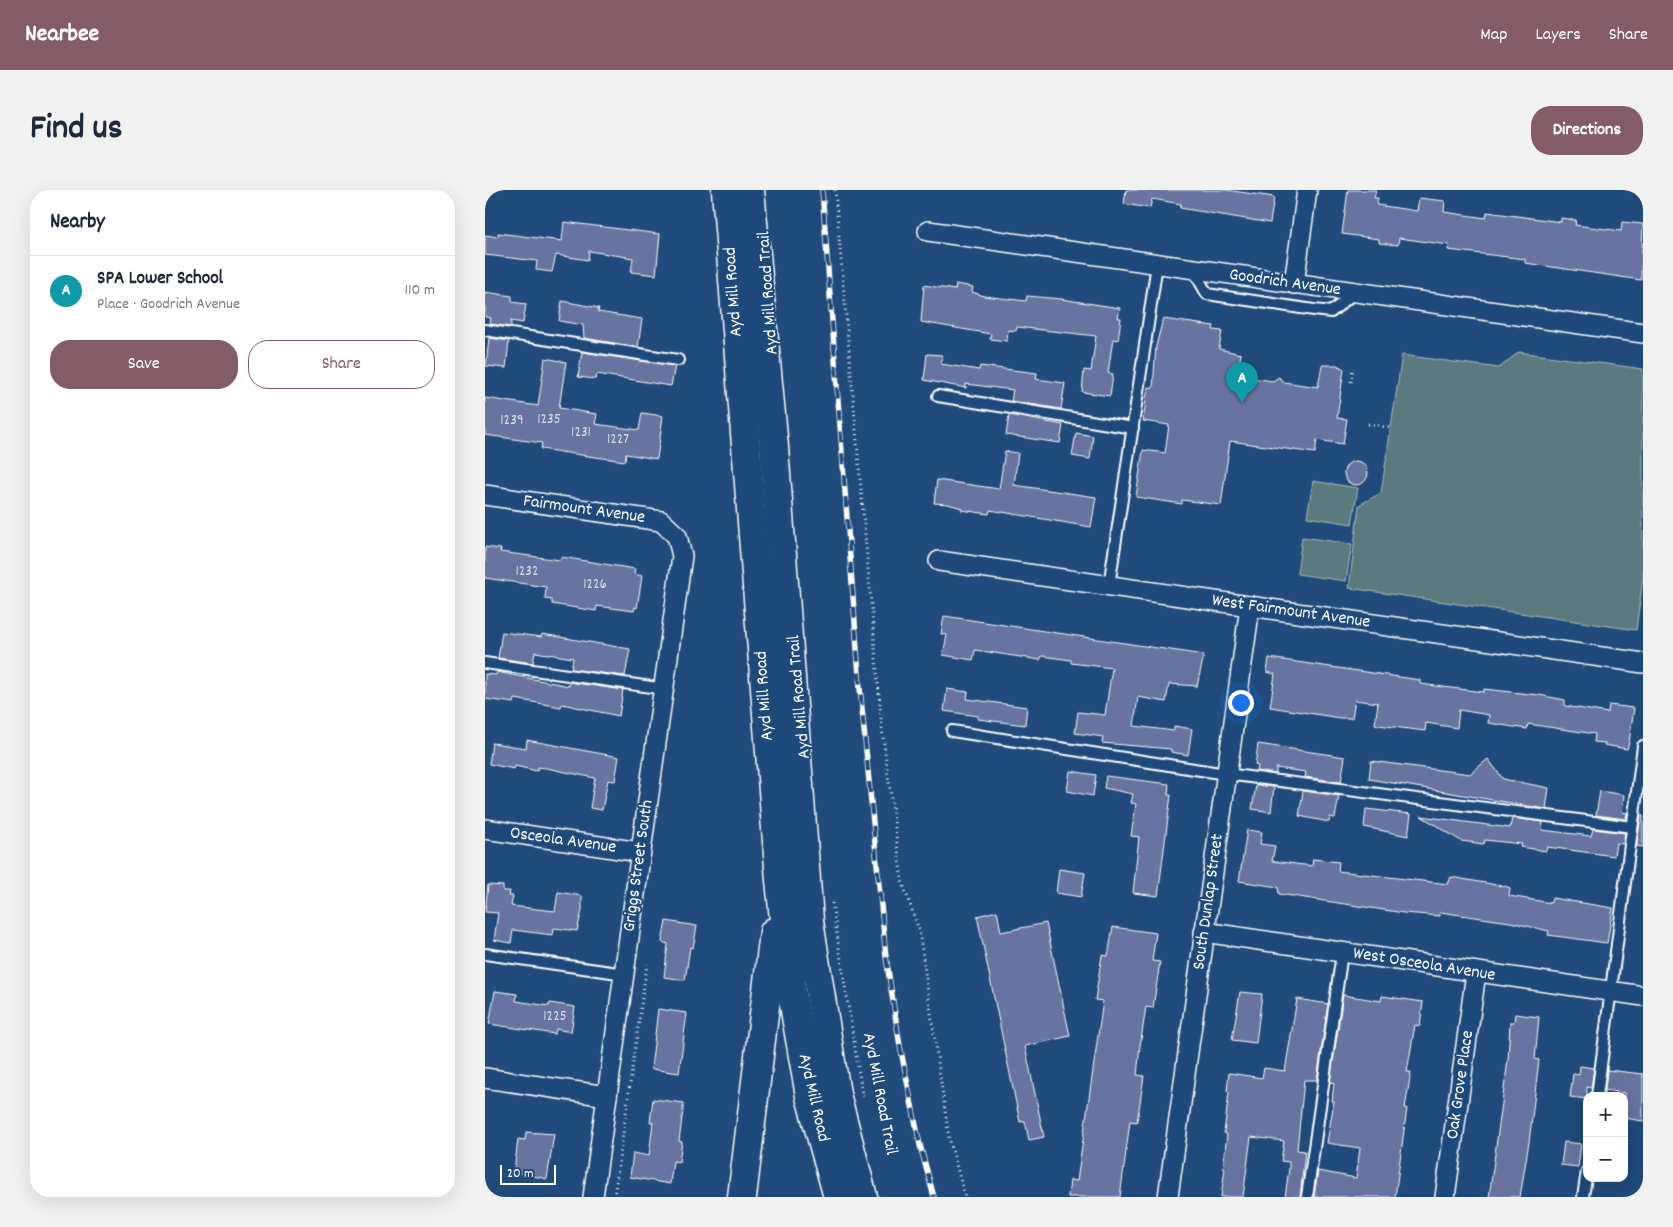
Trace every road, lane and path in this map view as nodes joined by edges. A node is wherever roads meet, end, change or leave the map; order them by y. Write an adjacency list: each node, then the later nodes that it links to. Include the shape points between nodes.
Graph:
1 (726, 190): 33 (main road, Ayd Mill Road)
2 (750, 190): 52 (main road, Ayd Mill Road, via 774,446 809,921 836,1094)
3 (835, 190): 53 (path, via 881,729 902,882 919,930 949,1138)
4 (1307, 190): 8 (street)
5 (928, 231): 6 (street, Goodrich Avenue)
6 (1157, 264): 7 (street, Goodrich Avenue); 17 (lane)
7 (1193, 269): 8 (street, Goodrich Avenue); 9 (lane, via 1207,294 1314,310 1331,312)
8 (1294, 284): 9 (street, Goodrich Avenue)
9 (1354, 293): 11 (street, Goodrich Avenue)
10 (485, 330): 12 (lane)
11 (1643, 333)
12 (678, 360)
13 (1353, 368): 14 (path)
14 (1351, 382)
15 (938, 396): 17 (lane)
16 (1368, 424): 18 (path)
17 (1133, 428): 22 (lane)
18 (1392, 428)
19 (485, 495): 20 (street, Fairmount Avenue, via 661,521)
20 (677, 536): 26 (street, Griggs Street South, via 682,556 681,571)
21 (939, 561): 22 (street, West Fairmount Avenue)
22 (1109, 586): 23 (street, West Fairmount Avenue)
23 (1250, 606): 25 (street, West Fairmount Avenue); 29 (street, South Dunlap Street)
24 (485, 662): 26 (lane)
25 (1643, 663)
26 (665, 689): 32 (street, Griggs Street South)
27 (952, 731): 29 (lane)
28 (1643, 746): 30 (lane)
29 (1227, 774): 30 (lane); 35 (street, South Dunlap Street)
30 (1632, 826): 41 (lane)
31 (485, 829): 32 (street, Osceola Avenue)
32 (640, 852): 39 (street, Griggs Street South)
33 (780, 880): 50 (main road); 51 (main road, Ayd Mill Road, via 791,988 810,1096)
34 (831, 896): 46 (path, Ayd Mill Road Trail)
35 (1205, 932): 36 (street, West Osceola Avenue); 54 (street, South Dunlap Street)
36 (1342, 953): 40 (street, West Osceola Avenue); 55 (lane)
37 (485, 954): 39 (lane)
38 (647, 964): 49 (path)
39 (625, 974): 45 (street, Griggs Street South)
40 (1476, 974): 41 (street, West Osceola Avenue); 56 (street, Oak Grove Place)
41 (1612, 992): 42 (street, West Osceola Avenue); 44 (lane)
42 (1643, 996)
43 (485, 1078): 45 (street)
44 (1598, 1092)
45 (607, 1096): 48 (street, Griggs Street South)
46 (863, 1102)
47 (1585, 1182): 57 (lane)
48 (593, 1197)
49 (614, 1197)
50 (741, 1197)
51 (838, 1197)
52 (863, 1197)
53 (965, 1197)
54 (1168, 1197)
55 (1307, 1197)
56 (1445, 1197)
57 (1583, 1197)

